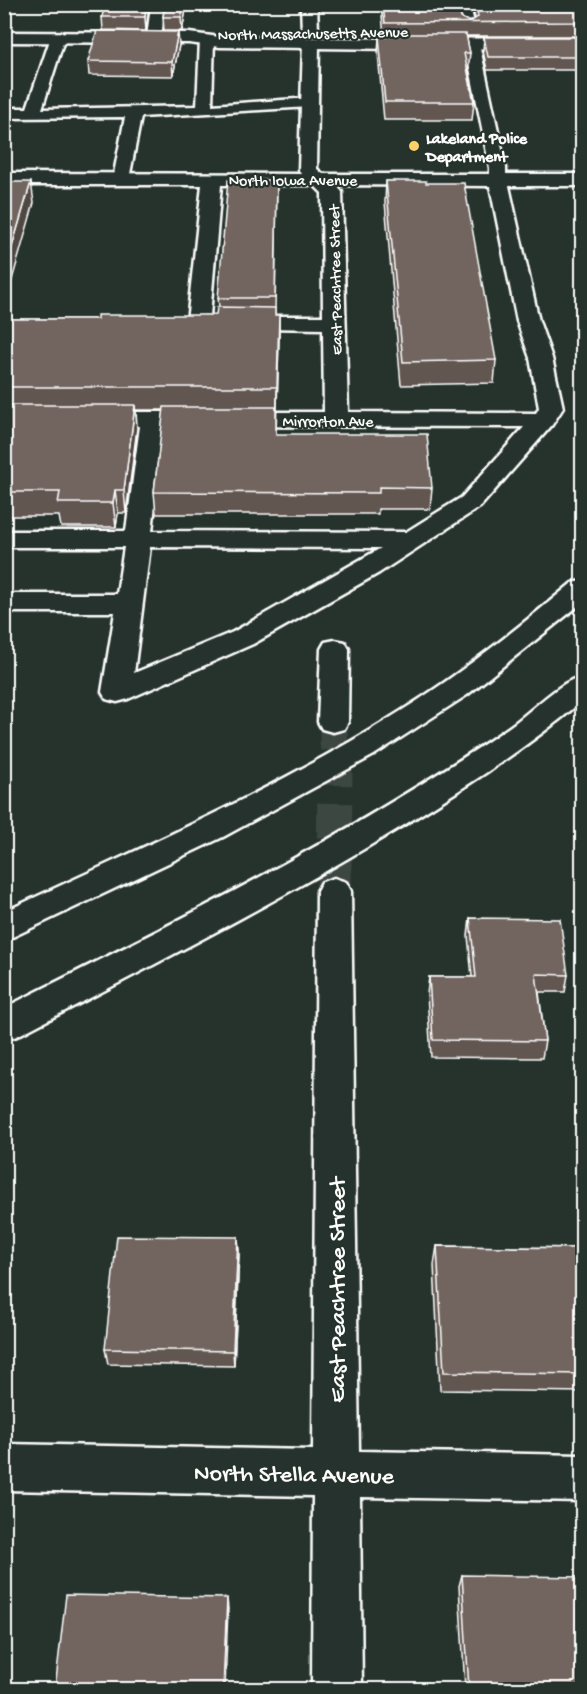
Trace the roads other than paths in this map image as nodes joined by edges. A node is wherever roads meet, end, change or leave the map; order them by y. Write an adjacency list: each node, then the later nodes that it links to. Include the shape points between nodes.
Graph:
1 (158, 4): 9 (lane)
2 (309, 4): 8 (street, East Peachtree Street)
3 (463, 4): 5 (lane)
4 (582, 28): 5 (street, North Massachusetts Avenue)
5 (470, 36): 8 (street, North Massachusetts Avenue); 12 (street, North Massachusetts Avenue); 22 (lane)
6 (4, 37): 7 (street, North Massachusetts Avenue)
7 (58, 37): 9 (street, North Massachusetts Avenue); 16 (lane)
8 (311, 37): 10 (street, North Massachusetts Avenue, via 216,33); 11 (street, North Massachusetts Avenue); 13 (street, East Peachtree Street)
9 (153, 38): 10 (street, North Massachusetts Avenue)
10 (189, 38): 11 (street, North Massachusetts Avenue)
11 (207, 40): 14 (lane)
12 (582, 43)
13 (310, 103): 14 (lane, via 262,103); 21 (street, East Peachtree Street, via 308,171)
14 (204, 110): 17 (lane)
15 (4, 112): 16 (lane)
16 (33, 112): 17 (lane)
17 (134, 112): 19 (lane)
18 (4, 179): 19 (street, North Iowa Avenue)
19 (121, 179): 20 (street, North Iowa Avenue)
20 (212, 179): 21 (street, North Iowa Avenue); 24 (street, via 198,322)
21 (319, 179): 22 (street, North Iowa Avenue); 24 (street, East Peachtree Street, via 332,192)
22 (498, 179): 23 (street, North Iowa Avenue); 28 (street, via 528,321 549,390 551,408)
23 (582, 180)
24 (335, 323): 27 (street, East Peachtree Street)
25 (4, 419): 26 (street, Mirrorton Ave)
26 (153, 419): 27 (street, Mirrorton Ave); 30 (street)
27 (336, 420): 28 (street, Mirrorton Ave)
28 (544, 420): 31 (street, via 471,502)
29 (4, 539): 30 (street)
30 (138, 539): 31 (street); 34 (street)
31 (412, 540): 34 (street, via 243,638 117,692)
32 (582, 589): 39 (street, via 518,643 402,724 292,787)
33 (4, 603): 34 (street)
34 (130, 603)
35 (334, 649): 37 (street)
36 (582, 686): 40 (street, via 556,709 450,782 338,851)
37 (333, 722)
38 (334, 891): 42 (street, East Peachtree Street)
39 (4, 928)
40 (4, 1025)
41 (4, 1467): 42 (street, North Stella Avenue)
42 (337, 1474): 43 (street, North Stella Avenue); 44 (street, East Peachtree Street)
43 (582, 1478)
44 (337, 1689)

